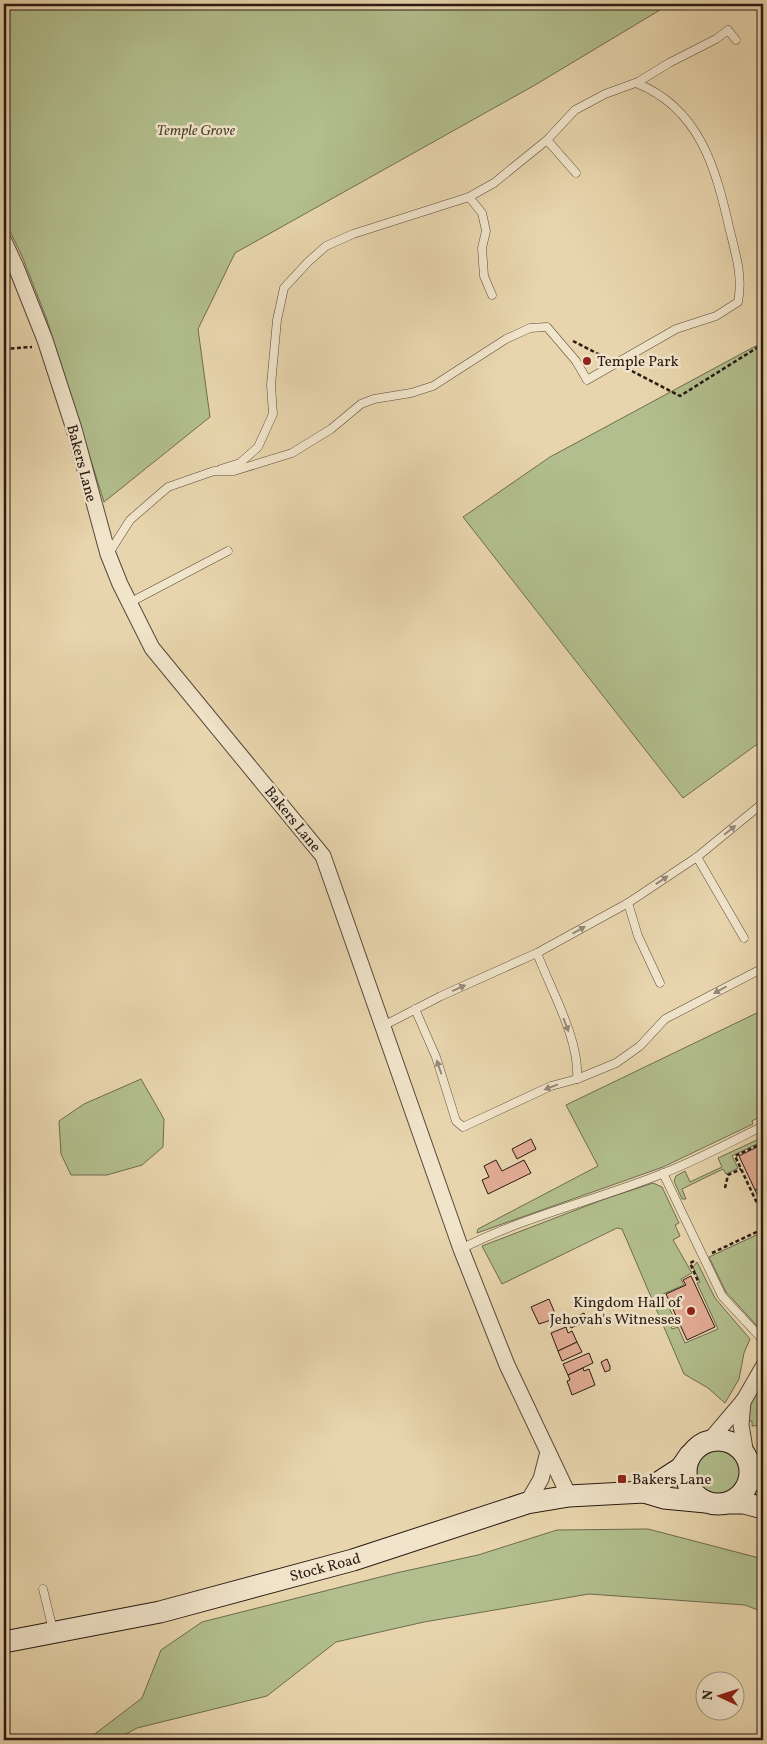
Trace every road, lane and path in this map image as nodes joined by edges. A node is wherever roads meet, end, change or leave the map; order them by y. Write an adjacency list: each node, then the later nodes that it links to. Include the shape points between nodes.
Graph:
1 (736, 40): 2 (lane, via 728,30)
2 (636, 83): 3 (lane, via 575,110); 8 (lane, via 652,89 675,106 698,134 722,194 741,284 738,302 716,316 676,329 587,380 576,361)
3 (547, 140): 4 (lane); 5 (lane, via 494,183)
4 (576, 173)
5 (469, 197): 7 (lane, via 482,213 486,230 482,248 484,276); 14 (lane, via 353,234 326,246 308,262 284,288 271,385 273,414 258,447 240,463)
6 (4, 241): 9 (street, Bakers Lane)
7 (492, 295)
8 (547, 327): 12 (path); 14 (lane, via 530,328 506,339 433,386 361,404 331,429 292,453 234,471)
9 (45, 340): 11 (path, via 31,347); 16 (street, Bakers Lane, via 74,429)
10 (763, 344): 13 (path, via 680,396)
11 (4, 349)
12 (609, 359)
13 (618, 364)
14 (214, 471): 16 (lane, via 168,486 130,520)
15 (228, 552): 17 (lane)
16 (108, 554): 17 (street, Bakers Lane)
17 (129, 603): 26 (street, Bakers Lane, via 152,648 323,856)
18 (763, 803): 19 (lane, one-way to 18)
19 (697, 858): 20 (lane, one-way to 19); 21 (lane)
20 (628, 903): 22 (lane, one-way to 20); 24 (lane, via 638,936)
21 (744, 938)
22 (537, 953): 25 (lane, one-way to 22); 27 (lane, one-way to 27, via 570,1035 578,1063)
23 (763, 968): 27 (lane, one-way to 27, via 665,1019 640,1046 616,1063)
24 (660, 983)
25 (415, 1009): 26 (lane); 27 (lane, one-way to 25, via 551,1086 463,1127 456,1121 436,1057)
26 (383, 1026): 35 (street, Bakers Lane)
27 (577, 1079)
28 (763, 1126): 31 (lane)
29 (763, 1143): 30 (path, via 735,1156)
30 (741, 1169): 32 (path, via 728,1175); 33 (path)
31 (663, 1174): 35 (lane, via 480,1239); 39 (lane, via 722,1296)
32 (725, 1188)
33 (763, 1216)
34 (763, 1229): 36 (path)
35 (461, 1249): 43 (street, Bakers Lane)
36 (708, 1255)
37 (696, 1260): 38 (path, via 690,1263)
38 (698, 1281)
39 (763, 1340)
40 (763, 1367): 41 (street)
41 (744, 1400): 42 (street); 45 (street, via 741,1425)
42 (710, 1440): 44 (main road); 45 (main road, via 727,1440 741,1449)
43 (548, 1452): 48 (street, Bakers Lane); 49 (street, via 541,1478)
44 (690, 1455): 47 (main road, Stock Road, via 681,1468); 50 (main road, via 687,1480 695,1494)
45 (748, 1459): 46 (main road); 50 (main road, via 750,1480 746,1487 735,1500)
46 (763, 1480)
47 (644, 1492): 48 (main road, Stock Road); 50 (main road, Stock Road, via 664,1498)
48 (569, 1496): 49 (main road, Stock Road)
49 (527, 1502): 53 (main road, Stock Road, via 353,1560 160,1612)
50 (717, 1502): 51 (main road, Stock Road, via 744,1503)
51 (763, 1508)
52 (43, 1589): 53 (lane)
53 (53, 1632): 54 (main road, Stock Road)
54 (4, 1642)

